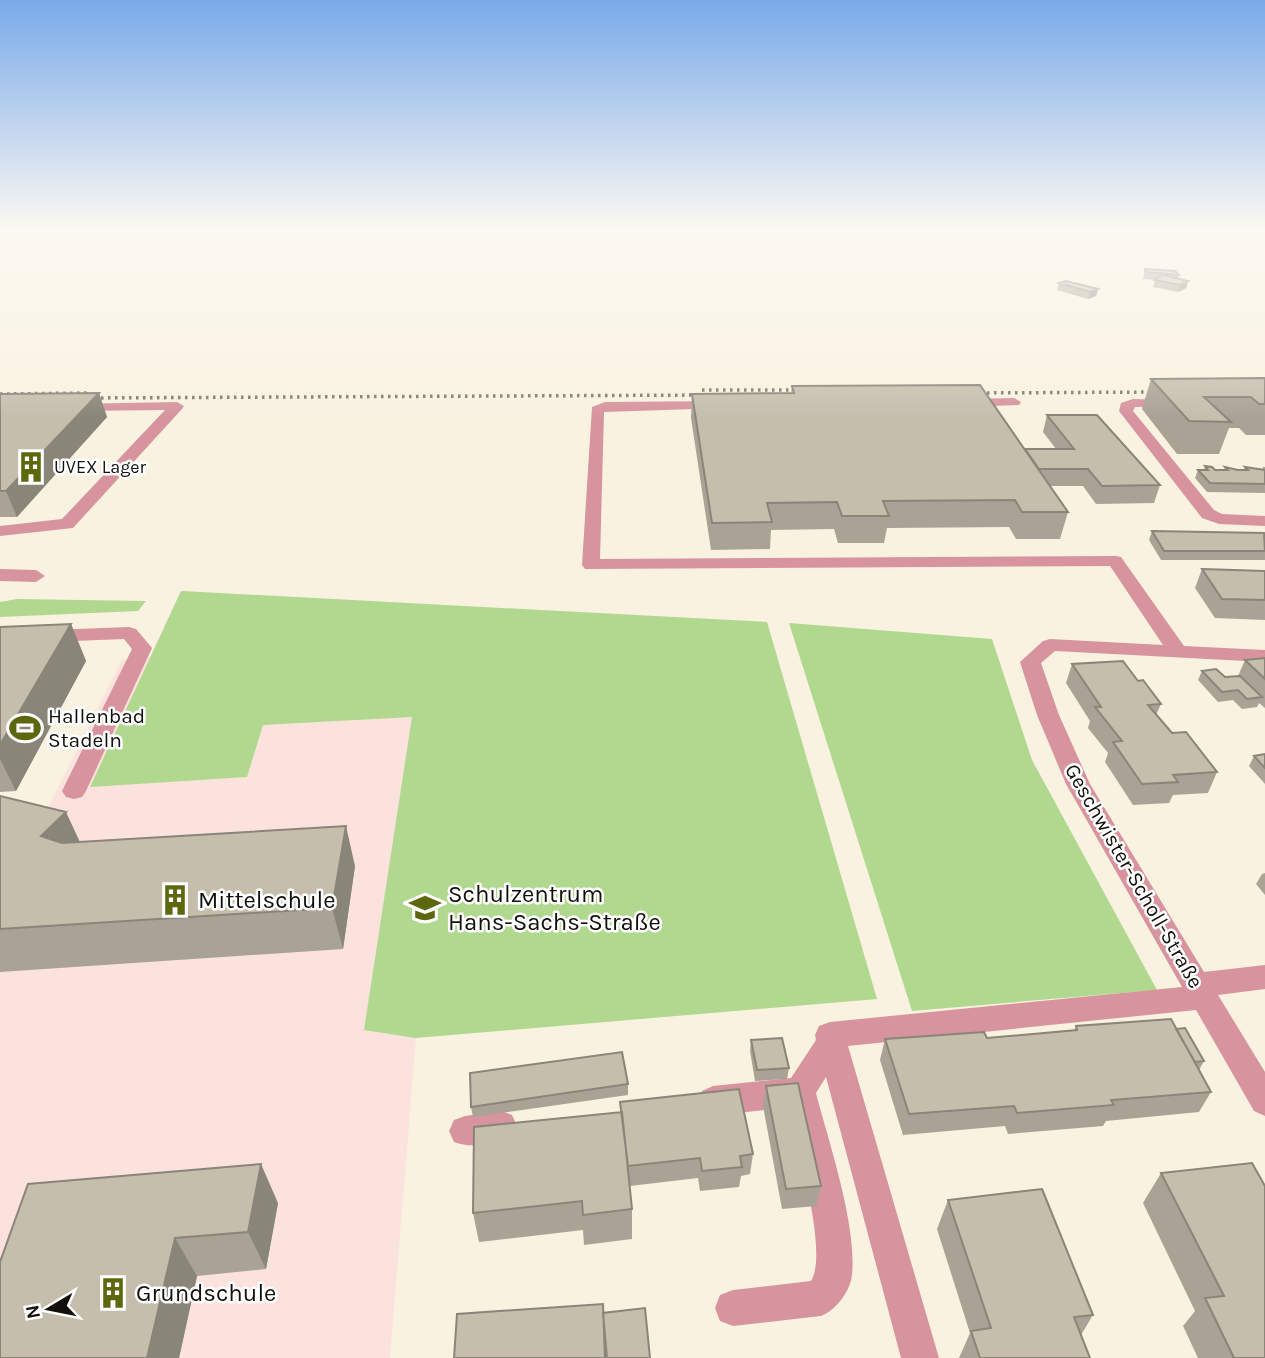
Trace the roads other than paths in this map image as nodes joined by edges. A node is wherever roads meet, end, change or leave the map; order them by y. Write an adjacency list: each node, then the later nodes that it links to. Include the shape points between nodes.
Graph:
1 (1014, 402): 2 (street)
2 (946, 403)
3 (1186, 403): 6 (street, via 1133,403 1126,411 1208,514)
4 (741, 405): 11 (street, via 605,406 597,410 591,565 1115,561)
5 (54, 407): 7 (street, via 177,407 67,524)
6 (1265, 522)
7 (0, 531)
8 (0, 576): 9 (street)
9 (36, 576)
10 (0, 638): 13 (street, via 129,633 142,648)
11 (1177, 650): 12 (street); 15 (street, Geschwister-Scholl-Straße, via 1050,645 1030,662 1078,785)
12 (1265, 656)
13 (74, 791)
14 (1265, 977): 15 (street)
15 (1200, 991): 16 (street, Geschwister-Scholl-Straße, via 830,1035); 18 (street, Geschwister-Scholl-Straße)
16 (831, 1043): 17 (street); 23 (street)
17 (800, 1091): 19 (street); 22 (street, via 834,1235 834,1277 821,1298)
18 (1265, 1101)
19 (679, 1105)
20 (532, 1123): 21 (street)
21 (465, 1131)
22 (733, 1308)
23 (920, 1358)

